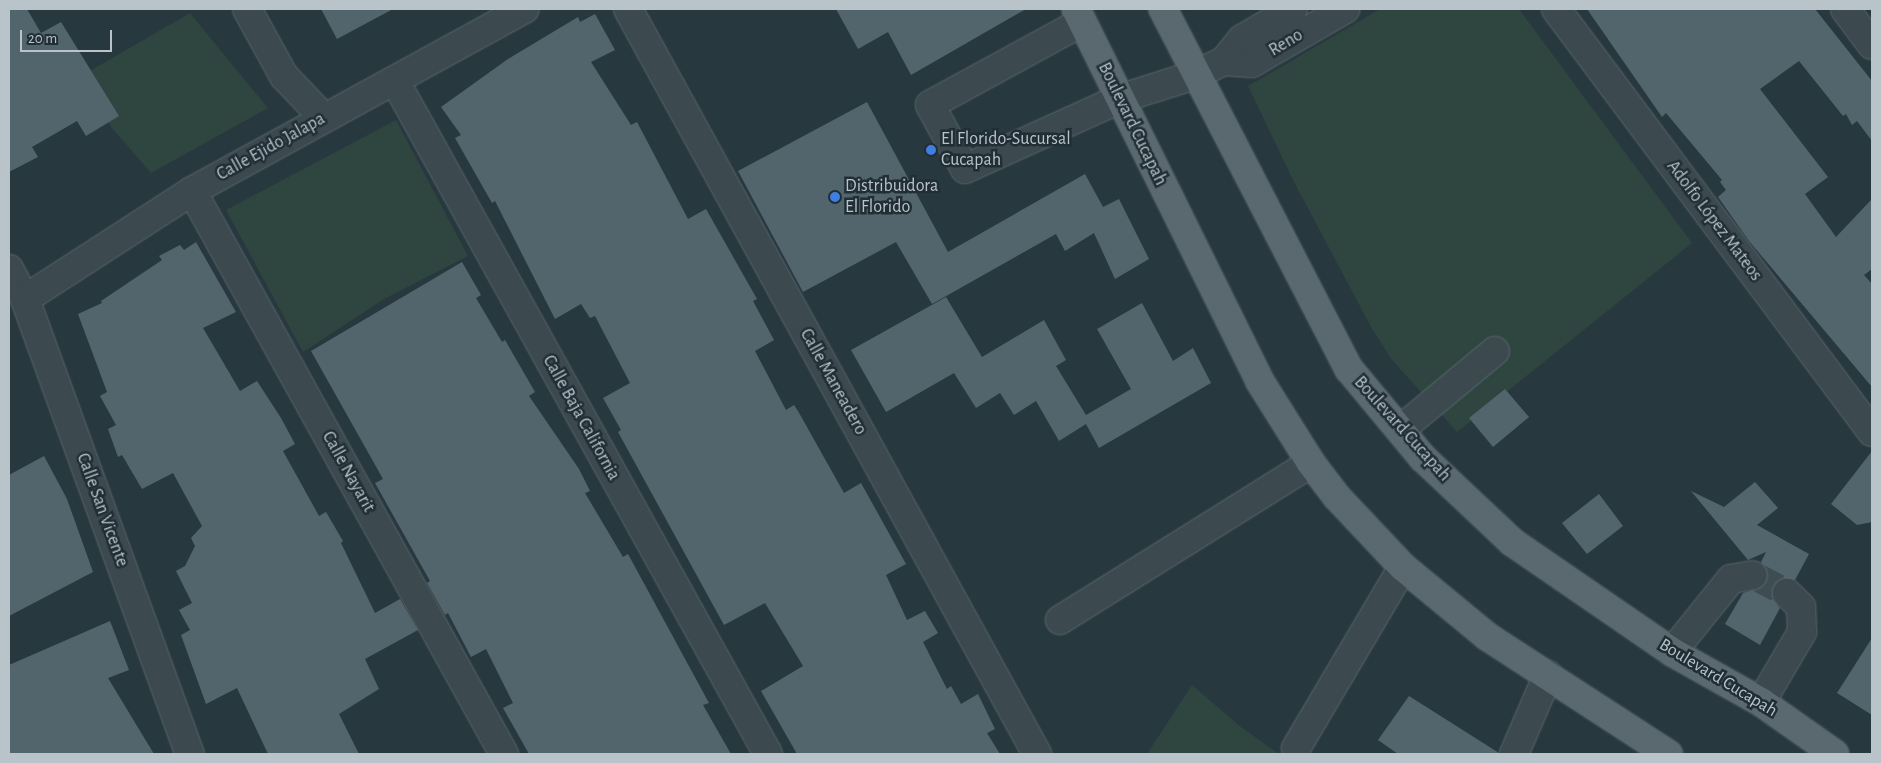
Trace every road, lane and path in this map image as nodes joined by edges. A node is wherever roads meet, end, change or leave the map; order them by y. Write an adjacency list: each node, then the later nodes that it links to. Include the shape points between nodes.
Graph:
1 (247, 9): 15 (street, via 284,76)
2 (525, 9): 13 (street, Calle Ejido Jalapa)
3 (628, 9): 34 (street, Calle Maneadero)
4 (1163, 9): 12 (main road, Boulevard Cucapah)
5 (1293, 9): 11 (street, Reno, via 1242,39)
6 (1345, 9): 11 (street, Reno, via 1252,64)
7 (1556, 9): 21 (street, Adolfo López Mateos)
8 (1846, 9): 10 (street)
9 (1079, 15): 14 (main road, Boulevard Cucapah); 14 (street, Reno, via 930,106 965,169)
10 (1872, 45)
11 (1224, 61): 12 (street, Reno)
12 (1195, 75): 14 (street, Reno); 20 (main road, Boulevard Cucapah, via 1349,369)
13 (395, 81): 15 (street, Calle Ejido Jalapa); 33 (street, Calle Baja California)
14 (1119, 99): 22 (main road, Boulevard Cucapah, via 1259,380)
15 (324, 118): 16 (street, Calle Ejido Jalapa)
16 (192, 191): 18 (street, Calle Ejido Jalapa); 32 (street, Calle Nayarit)
17 (9, 269): 18 (street, Calle San Vicente)
18 (25, 299): 31 (street, Calle San Vicente)
19 (1495, 351): 20 (street)
20 (1401, 429): 27 (main road, Boulevard Cucapah, via 1423,458 1512,542)
21 (1872, 432)
22 (1310, 463): 23 (main road, Boulevard Cucapah, via 1337,497); 26 (street)
23 (1403, 567): 28 (main road, Boulevard Cucapah, via 1488,637); 30 (street)
24 (1753, 575): 27 (street, via 1731,579)
25 (1787, 593): 29 (street, via 1801,607 1802,632)
26 (1060, 620)
27 (1672, 652): 29 (main road, Boulevard Cucapah)
28 (1548, 675): 35 (street); 36 (main road, Boulevard Cucapah)
29 (1761, 702): 37 (main road, Boulevard Cucapah)
30 (1296, 748)
31 (190, 754)
32 (504, 754)
33 (768, 754)
34 (1037, 754)
35 (1514, 754)
36 (1668, 754)
37 (1835, 754)

